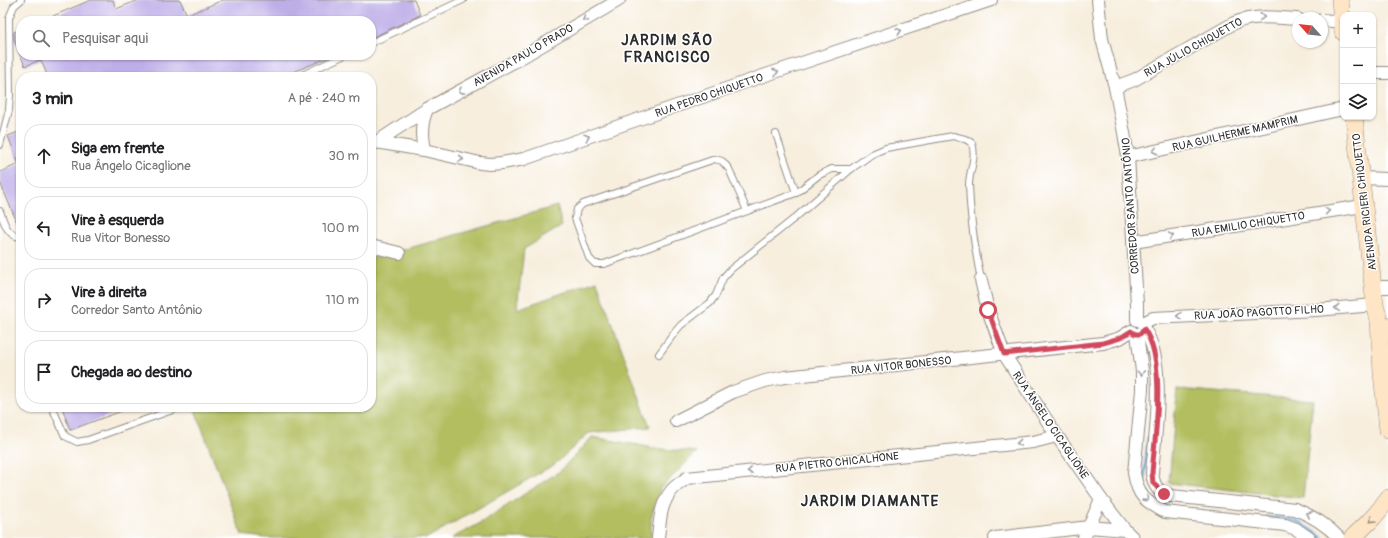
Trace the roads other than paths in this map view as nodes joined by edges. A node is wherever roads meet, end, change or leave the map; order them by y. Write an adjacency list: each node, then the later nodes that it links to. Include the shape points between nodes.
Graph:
1 (21, 0): 24 (lane, via 14,6 9,18 10,95)
2 (463, 0): 11 (lane)
3 (619, 0): 18 (street, AVENIDA PAULO PRADO, one-way to 18)
4 (991, 0): 26 (street, RUA PEDRO CHIQUETTO, one-way to 4, via 490,164 524,159)
5 (1098, 0): 16 (street, CORREDOR SANTO ANTÔNIO, via 1102,38)
6 (1340, 0): 7 (street)
7 (1341, 12)
8 (1292, 19): 16 (street, RUA JÚLIO CHIQUETTO, one-way to 8, via 1134,80 1244,18)
9 (1328, 22): 10 (street)
10 (1340, 26)
11 (376, 41)
12 (334, 60): 13 (lane)
13 (309, 72)
14 (1376, 72): 15 (street)
15 (1388, 72)
16 (1114, 87): 27 (street, CORREDOR SANTO ANTÔNIO)
17 (1340, 109): 27 (street, RUA GUILHERME MAMPRIM, one-way to 27)
18 (427, 110): 20 (street, AVENIDA PAULO PRADO); 26 (street, via 421,131)
19 (1354, 120): 29 (street, AVENIDA RICIERI CHIQUETTO)
20 (400, 126): 22 (street, AVENIDA PAULO PRADO); 25 (street, via 395,135)
21 (776, 134): 31 (lane)
22 (376, 143)
23 (376, 144): 25 (street, RUA PEDRO CHIQUETTO)
24 (0, 145)
25 (398, 146): 26 (street, RUA PEDRO CHIQUETTO)
26 (424, 150)
27 (1128, 157): 36 (street, CORREDOR SANTO ANTÔNIO)
28 (851, 170): 31 (lane, via 832,169 819,175); 39 (lane, via 872,154 886,148 953,136 972,143 974,151 969,184); 43 (lane, via 730,270 723,278 716,296 681,325)
29 (1360, 178): 30 (street); 32 (street, AVENIDA RICIERI CHIQUETTO)
30 (1388, 179)
31 (796, 193): 34 (lane)
32 (1363, 206): 36 (street, RUA EMILIO CHIQUETTO, one-way to 32); 40 (street, AVENIDA RICIERI CHIQUETTO)
33 (0, 211): 35 (lane, via 8,230)
34 (747, 211): 34 (lane, via 604,264 595,264 588,258 575,218 577,210 583,204 715,159 722,161 729,169)
35 (16, 236)
36 (1133, 242): 42 (street, CORREDOR SANTO ANTÔNIO)
37 (376, 247): 38 (street)
38 (399, 254)
39 (981, 280): 44 (street, RUA ÂNGELO CICAGLIONE, via 988,310)
40 (1381, 287): 41 (street, AVENIDA RICIERI CHIQUETTO)
41 (1381, 319): 42 (street, RUA JOÃO PAGOTTO FILHO, one-way to 42, via 1316,310 1153,318); 48 (street, AVENIDA RICIERI CHIQUETTO, via 1382,373)
42 (1138, 327): 44 (street, RUA VITOR BONESSO, via 1120,338 1103,343); 56 (street, CORREDOR SANTO ANTÔNIO, one-way to 56, via 1142,390 1134,473 1136,487 1143,497 1165,512 1285,525); 57 (street, CORREDOR SANTO ANTÔNIO, one-way to 42, via 1320,520 1295,509 1171,496 1158,489 1153,483 1152,473 1158,388 1156,364 1148,334)
43 (659, 354)
44 (1004, 354): 47 (street, RUA VITOR BONESSO, via 785,377 734,392); 49 (street, RUA ÂNGELO CICAGLIONE)
45 (54, 412): 46 (lane, via 65,436 76,442)
46 (164, 412)
47 (676, 421)
48 (1388, 430)
49 (1057, 436): 51 (street, RUA ÂNGELO CICAGLIONE); 54 (street, RUA PIETRO CHICALHONE, one-way to 54, via 1033,442 687,478 672,489 666,499 661,510)
50 (1388, 498): 58 (street, one-way to 58, via 1372,520)
51 (1101, 499): 52 (street); 53 (street, RUA ÂNGELO CICAGLIONE)
52 (1086, 533): 53 (street); 55 (street)
53 (1129, 534)
54 (658, 538)
55 (995, 538)
56 (1309, 538)
57 (1339, 538)
58 (1352, 538)

